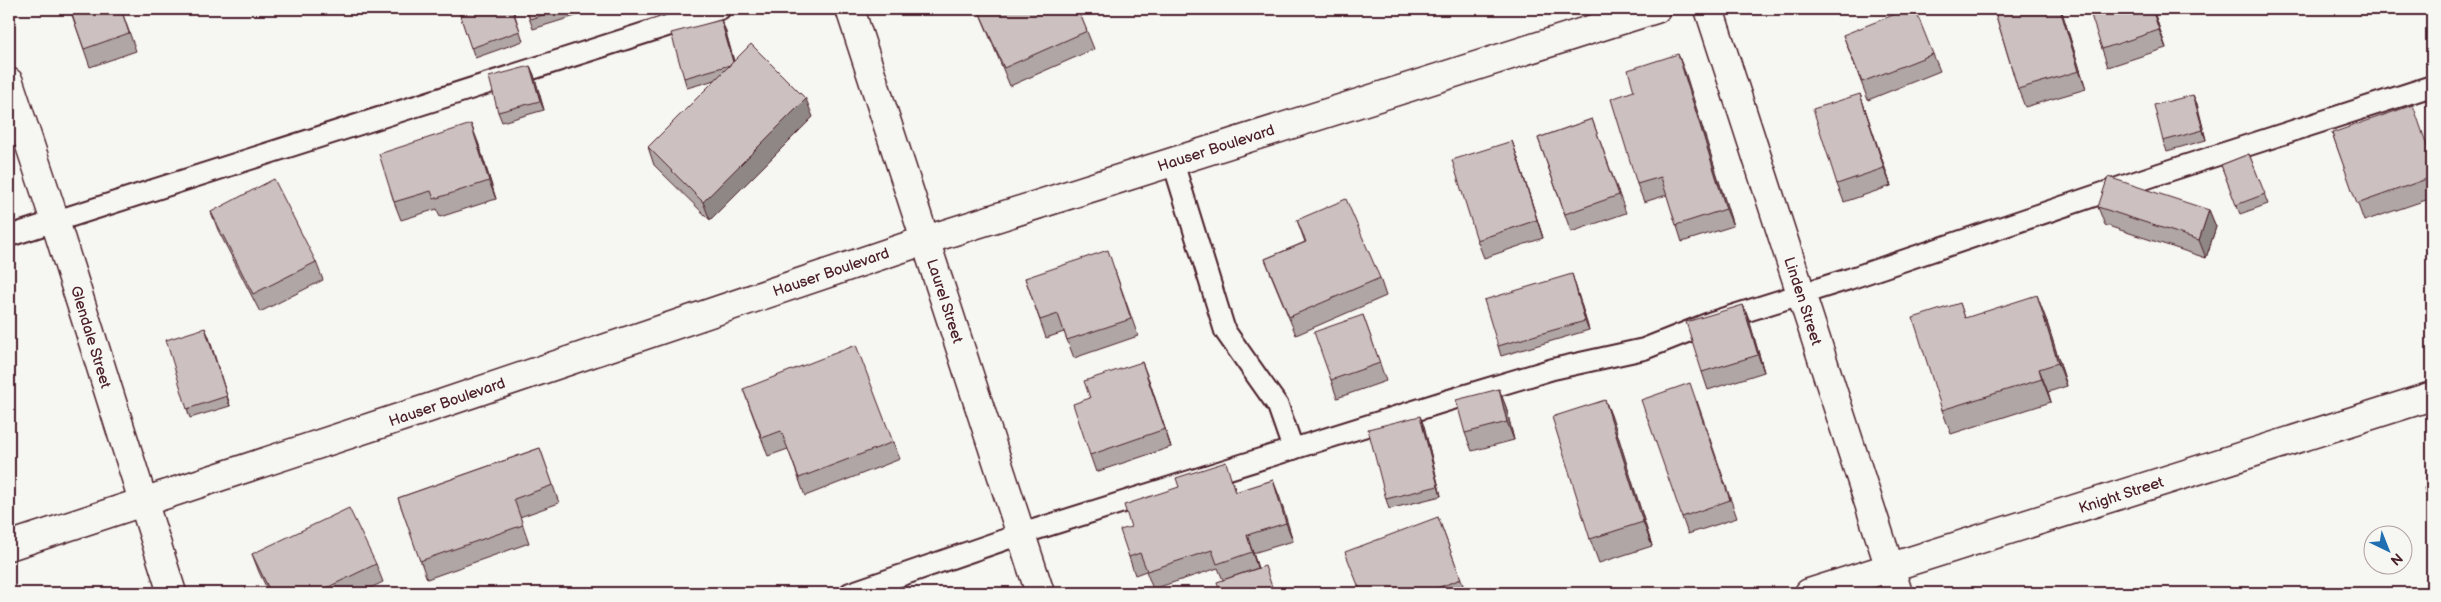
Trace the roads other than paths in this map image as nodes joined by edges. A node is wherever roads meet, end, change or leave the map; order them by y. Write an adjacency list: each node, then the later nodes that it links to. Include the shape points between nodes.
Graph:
1 (720, 9): 8 (lane)
2 (850, 9): 10 (street, Laurel Street)
3 (1656, 9): 7 (street, Hauser Boulevard)
4 (1709, 9): 11 (street, Linden Street)
5 (9, 82): 8 (street, Glendale Street)
6 (2432, 86): 11 (lane)
7 (1173, 162): 10 (street, Hauser Boulevard); 13 (lane, via 1225,331 1278,406)
8 (55, 221): 9 (lane); 14 (street, Glendale Street)
9 (9, 236)
10 (926, 240): 14 (street, Hauser Boulevard); 15 (street, Laurel Street)
11 (1801, 294): 13 (lane, via 1644,348 1553,369); 17 (street, Linden Street)
12 (2432, 396): 17 (street, Knight Street)
13 (1293, 449): 15 (lane)
14 (142, 503): 16 (street, Hauser Boulevard); 18 (street, Glendale Street)
15 (1021, 534): 19 (lane); 20 (street, Laurel Street)
16 (9, 546)
17 (1890, 568): 21 (street, Knight Street); 22 (street, Linden Street)
18 (172, 593)
19 (850, 593)
20 (1040, 593)
21 (1809, 593)
22 (1898, 593)

